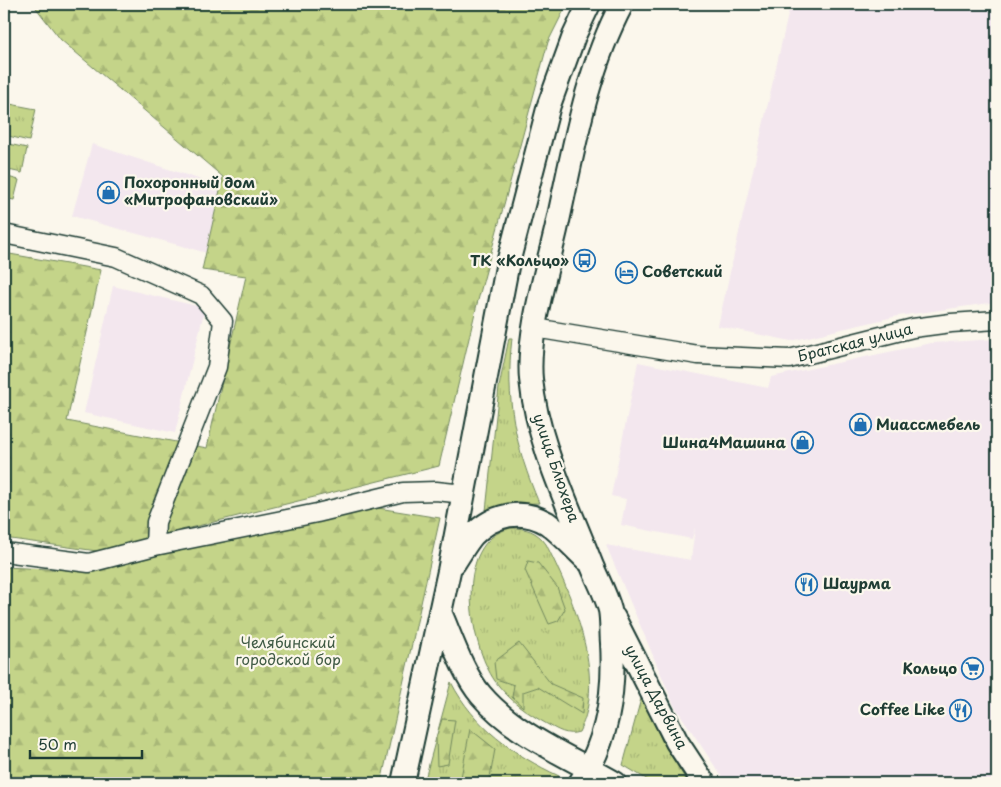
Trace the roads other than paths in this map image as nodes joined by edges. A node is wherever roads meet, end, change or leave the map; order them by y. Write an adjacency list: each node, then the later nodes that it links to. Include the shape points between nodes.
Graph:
1 (589, 4): 6 (main road, via 549,104 506,267)
2 (622, 4): 5 (main road, улица Блюхера, via 591,80)
3 (4, 234): 7 (street, via 116,257 201,295 223,321 217,367 156,522)
4 (997, 320): 5 (street, Братская улица, via 913,328 789,359 698,355)
5 (535, 328): 9 (main road, улица Блюхера, via 531,376 534,403 548,452)
6 (464, 494): 7 (street, via 403,492); 10 (main road)
7 (155, 546): 8 (street, via 89,563)
8 (4, 552)
9 (591, 564): 10 (main road, via 547,524 528,515 513,513 496,518 473,535); 11 (main road, улица Блюхера)
10 (449, 571): 12 (main road)
11 (610, 610): 13 (main road, улица Блюхера, via 612,701 603,740); 16 (main road, улица Дарвина, via 678,742)
12 (440, 612): 13 (main road, via 480,694 517,727); 14 (main road)
13 (585, 776): 15 (main road)
14 (403, 783)
15 (615, 783)
16 (704, 783)

